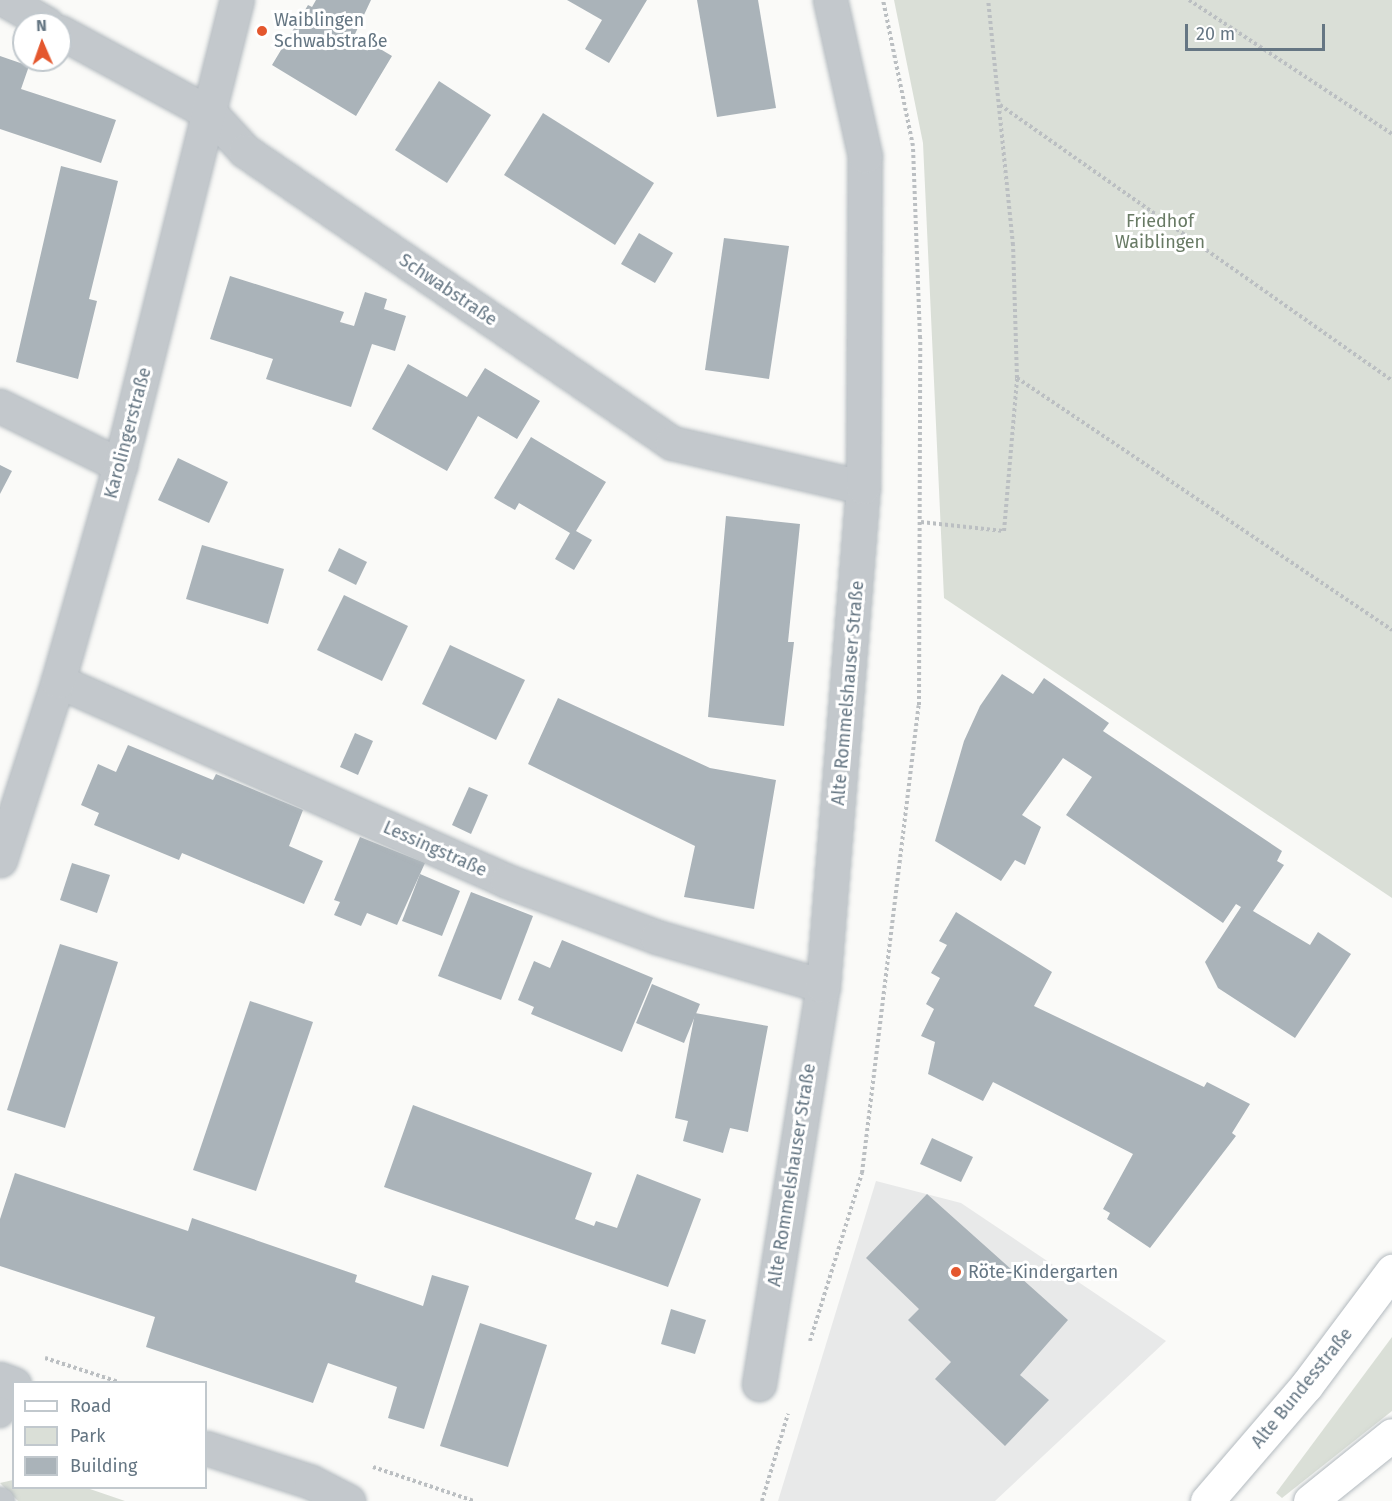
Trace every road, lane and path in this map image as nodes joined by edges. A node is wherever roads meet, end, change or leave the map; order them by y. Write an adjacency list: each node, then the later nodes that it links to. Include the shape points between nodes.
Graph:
1 (5, 0): 7 (street)
2 (237, 0): 10 (street, Karolingerstraße)
3 (830, 0): 16 (street, Alte Rommelshauser Straße, via 865,156)
4 (883, 0): 17 (path, via 913,146)
5 (988, 0): 9 (path)
6 (1189, 0): 11 (path)
7 (26, 12)
8 (72, 39): 10 (street, Schwabstraße)
9 (1000, 105): 12 (path, via 1013,245); 13 (path)
10 (211, 114): 15 (street, Karolingerstraße); 16 (street, Schwabstraße, via 245,151 672,443)
11 (1392, 134)
12 (1017, 378): 17 (path, via 1004,531); 18 (path)
13 (1392, 381)
14 (0, 406): 15 (street)
15 (120, 465): 19 (street, Karolingerstraße)
16 (863, 488): 21 (street, Alte Rommelshauser Straße)
17 (921, 522): 23 (path, via 919,705 862,1173)
18 (1392, 630)
19 (58, 681): 20 (street, Karolingerstraße); 21 (street, Lessingstraße, via 507,881 657,937)
20 (0, 860)
21 (823, 986): 26 (street, Alte Rommelshauser Straße)
22 (1392, 1271): 36 (main road, Alte Bundesstraße, via 1306,1386)
23 (807, 1354)
24 (43, 1357): 25 (path)
25 (113, 1381)
26 (759, 1384)
27 (12, 1400): 29 (lane)
28 (790, 1410): 35 (path)
29 (0, 1414)
30 (1392, 1435): 37 (main road)
31 (207, 1448): 33 (street, via 311,1482)
32 (465, 1497): 34 (path)
33 (348, 1501)
34 (474, 1501)
35 (762, 1501)
36 (1208, 1501)
37 (1310, 1501)

